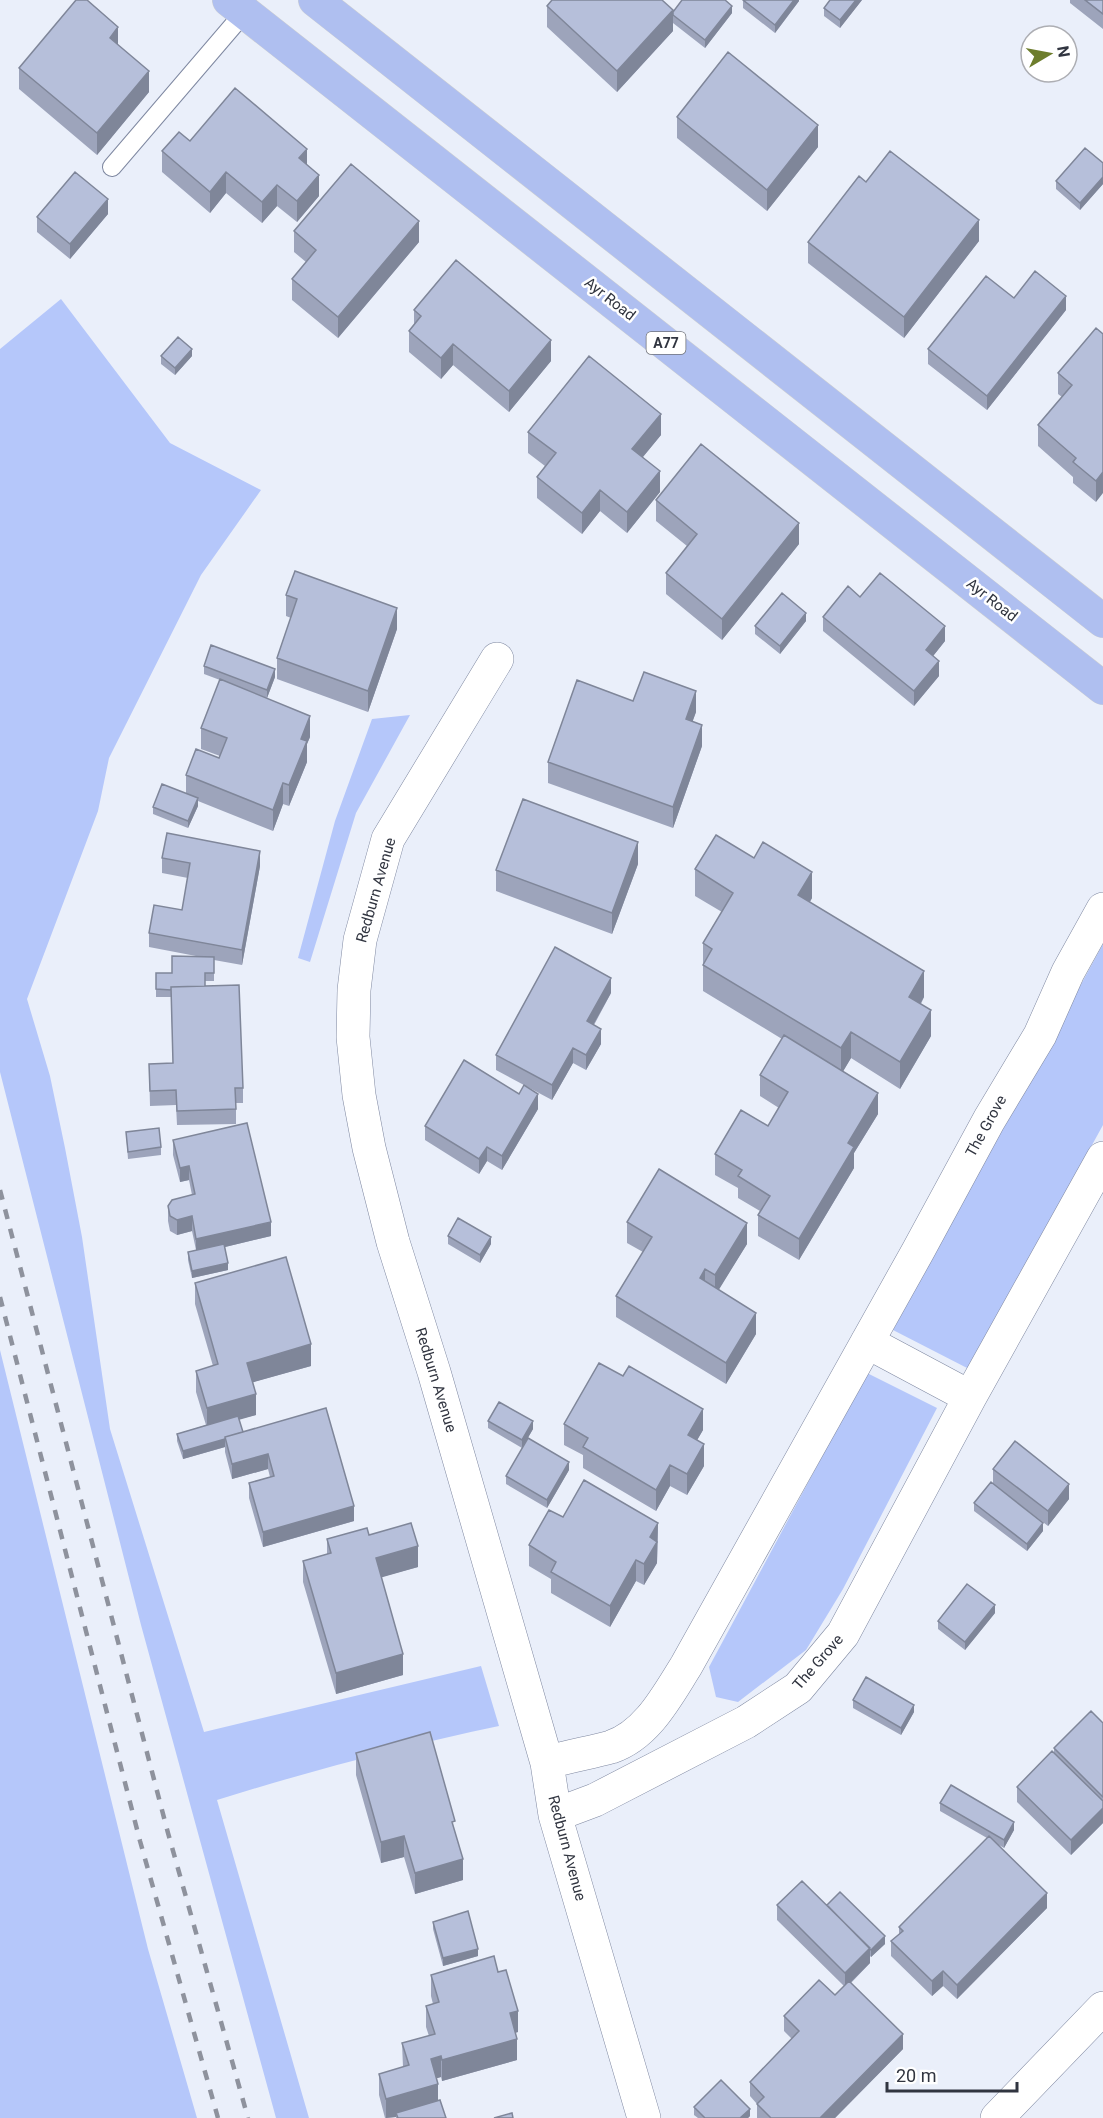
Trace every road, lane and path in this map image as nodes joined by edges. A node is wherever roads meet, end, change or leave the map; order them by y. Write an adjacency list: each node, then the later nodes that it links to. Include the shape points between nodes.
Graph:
1 (315, 0): 4 (main road)
2 (243, 4): 3 (lane); 5 (main road, Ayr Road / A77)
3 (112, 167)
4 (833, 407): 5 (main road); 6 (main road)
5 (803, 450): 8 (main road, Ayr Road / A77)
6 (1103, 621)
7 (497, 659): 13 (street, Redburn Avenue, via 388,839 360,940 353,1037 369,1148 393,1242)
8 (1103, 688)
9 (1103, 909): 11 (street, The Grove, via 1068,972 1040,1035)
10 (1103, 1158): 12 (street, The Grove)
11 (867, 1342): 12 (street); 13 (street, The Grove, via 661,1706 638,1731 612,1746)
12 (970, 1397): 14 (street, The Grove, via 843,1634 798,1688 746,1722 596,1800)
13 (547, 1763): 14 (street, Redburn Avenue)
14 (555, 1815): 16 (street, Redburn Avenue)
15 (1103, 2008): 17 (street)
16 (644, 2118)
17 (997, 2118)

